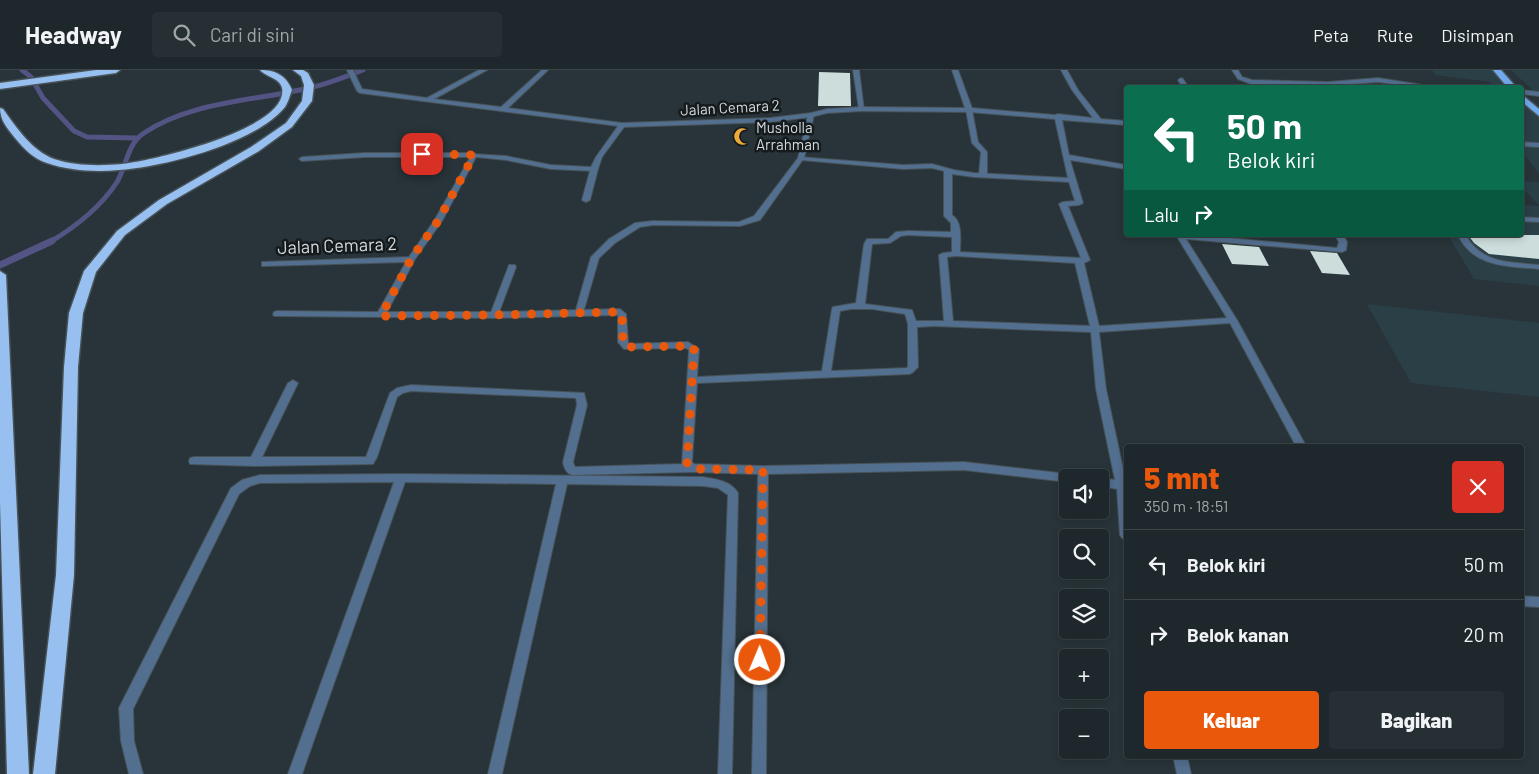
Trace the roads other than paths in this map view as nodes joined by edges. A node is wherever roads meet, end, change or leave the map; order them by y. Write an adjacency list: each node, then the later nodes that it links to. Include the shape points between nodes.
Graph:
1 (49, 70): 13 (highway)
2 (116, 70): 20 (highway)
3 (264, 70): 28 (highway, via 283,80 287,92 281,105 263,122 231,140 190,154 142,164 74,166 50,160 34,152)
4 (297, 70): 87 (highway, via 305,75 309,85 307,101 289,125 255,149 163,202 121,233 90,271 76,313 71,367 65,575)
5 (484, 70): 24 (street)
6 (545, 70): 26 (street)
7 (856, 70): 25 (street)
8 (955, 70): 27 (street)
9 (1064, 70): 32 (street)
10 (1235, 70): 16 (street, via 1240,78 1251,82)
11 (1497, 70): 19 (main road)
12 (351, 74): 24 (street, Jalan Cemara 2, via 360,90)
13 (0, 77)
14 (1181, 80): 15 (street)
15 (1184, 85)
16 (1292, 85)
17 (1317, 85): 18 (street, via 1378,80)
18 (1416, 85)
19 (1510, 85)
20 (0, 86)
21 (1539, 94): 22 (street)
22 (1524, 96)
23 (1524, 98): 29 (main road)
24 (427, 100): 26 (street, Jalan Cemara 2)
25 (862, 109): 27 (street, Jalan Cemara 2); 30 (street, Jalan Cemara 2, via 826,111)
26 (502, 110): 34 (street, Jalan Cemara 2)
27 (969, 110): 31 (street, Jalan Cemara 2); 44 (street, via 974,143 984,152)
28 (0, 111)
29 (1539, 114)
30 (812, 116): 34 (street, Jalan Cemara 2); 39 (street)
31 (1058, 116): 32 (street, Jalan Cemara 2); 38 (street)
32 (1098, 120): 33 (street, Jalan Cemara 2)
33 (1124, 122)
34 (622, 125): 42 (street)
35 (1524, 144): 36 (street)
36 (1539, 145)
37 (474, 155): 40 (street, via 365,155); 42 (street, via 551,167); 55 (street, via 438,221)
38 (1066, 157): 41 (street); 45 (street)
39 (801, 158): 43 (street, via 903,167 932,166); 62 (street, via 761,213 750,222 645,223 612,242 595,257)
40 (302, 159)
41 (1124, 167)
42 (594, 169): 46 (street)
43 (948, 171): 44 (street); 49 (street, via 948,216 953,220)
44 (983, 175): 45 (street)
45 (1072, 180): 56 (street, via 1079,203 1062,204 1086,260)
46 (586, 200)
47 (1524, 219): 48 (street)
48 (1539, 220)
49 (955, 235): 54 (street); 61 (street, via 908,233 899,234 890,242 870,241)
50 (1182, 237): 66 (street)
51 (1192, 237): 52 (street, via 1342,250)
52 (1340, 237)
53 (1463, 237): 59 (street, via 1475,254 1492,262)
54 (956, 254): 56 (street); 68 (street, via 943,255)
55 (411, 259): 57 (street, Jalan Cemara 2); 65 (street)
56 (1079, 262): 69 (street)
57 (264, 264)
58 (512, 267): 64 (street)
59 (1539, 267)
60 (1, 279): 86 (highway)
61 (860, 307): 67 (street, via 909,312); 70 (street, via 836,309)
62 (579, 313): 64 (street); 71 (street, via 622,314 623,342 627,347 692,346)
63 (277, 314): 65 (street)
64 (494, 315): 65 (street)
65 (381, 316)
66 (1233, 320): 69 (street); 73 (street)
67 (912, 324): 68 (street); 70 (street, via 913,367 909,371)
68 (949, 324): 69 (street)
69 (1094, 329): 82 (street, via 1101,389)
70 (826, 373): 71 (street)
71 (693, 380): 76 (street, via 687,443 687,464)
72 (293, 383): 75 (street)
73 (1300, 444)
74 (194, 461): 75 (street)
75 (254, 462): 76 (street, via 368,461 393,395 411,388 581,395 582,405 568,462 572,471)
76 (692, 468): 77 (street)
77 (763, 470): 78 (street, via 964,466); 92 (street)
78 (1059, 477)
79 (401, 478): 80 (street); 88 (street, via 260,479 235,491 126,708 125,735); 89 (street)
80 (562, 481): 90 (street); 91 (street, via 720,483 733,493)
81 (1109, 485): 82 (street)
82 (1124, 490)
83 (1524, 601): 84 (street)
84 (1539, 602)
85 (1181, 759): 93 (street)
86 (18, 774)
87 (44, 774)
88 (136, 774)
89 (295, 774)
90 (495, 774)
91 (725, 774)
92 (759, 774)
93 (1184, 774)

